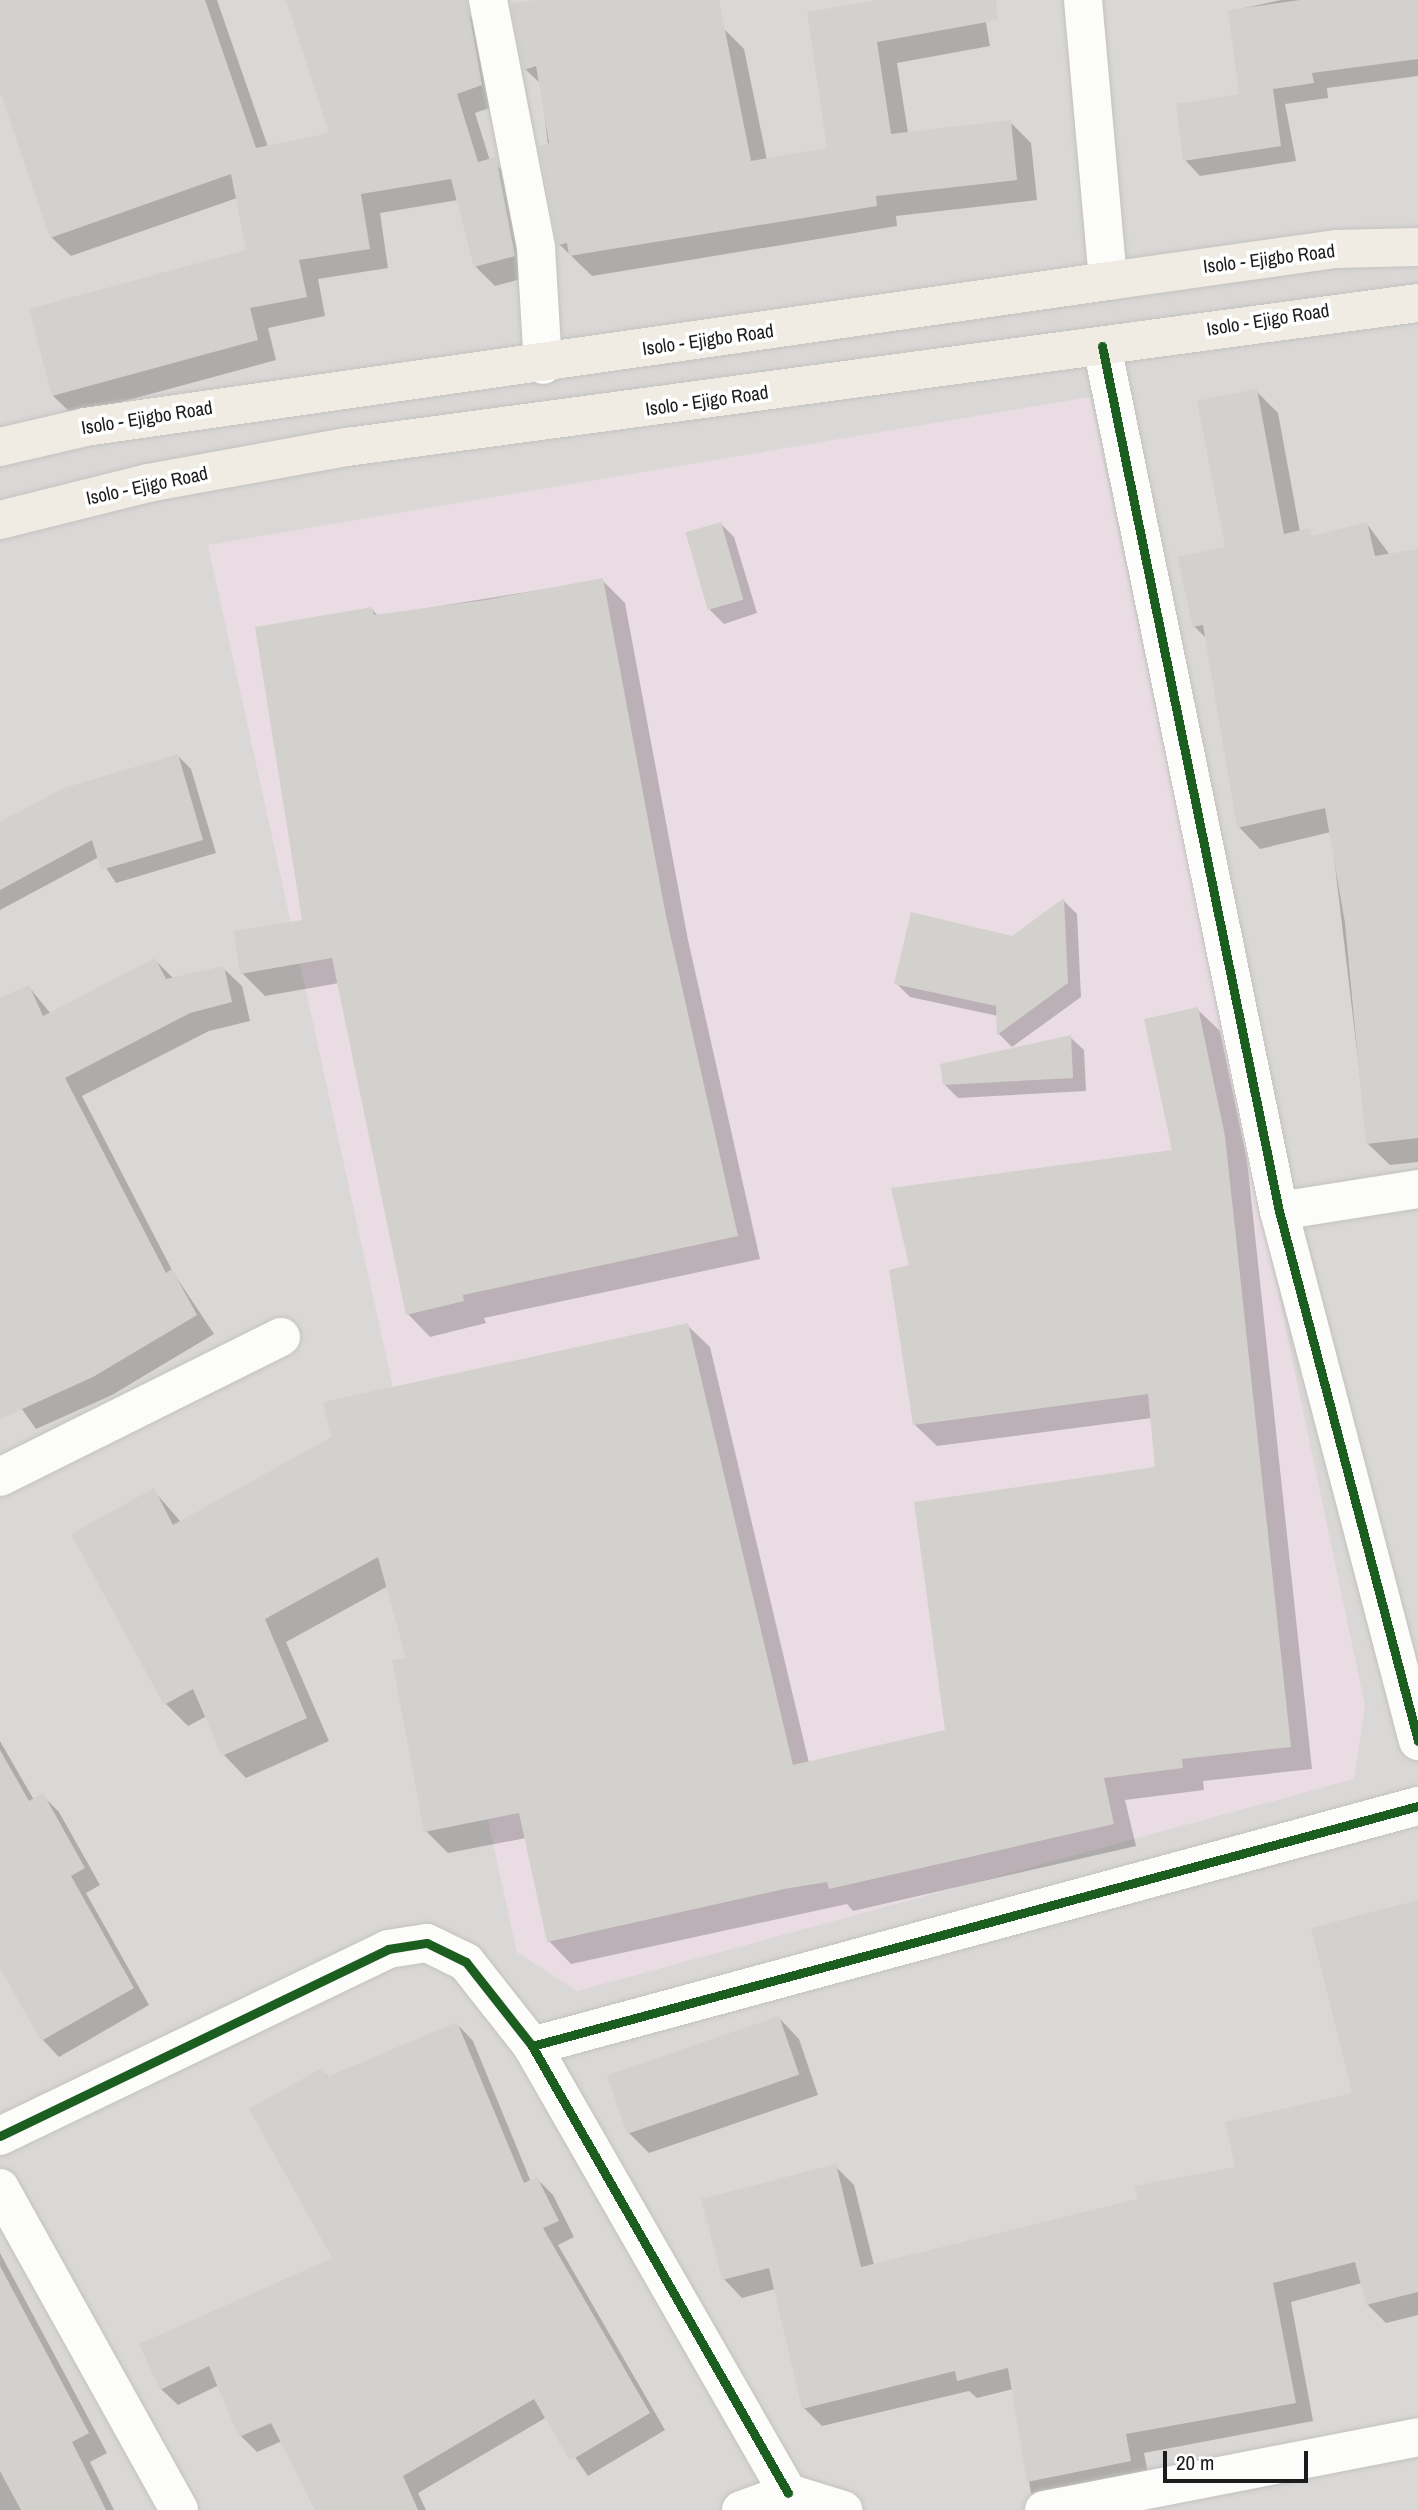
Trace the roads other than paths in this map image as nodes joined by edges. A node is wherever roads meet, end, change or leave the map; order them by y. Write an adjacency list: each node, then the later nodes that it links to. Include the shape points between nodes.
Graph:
1 (488, 0): 7 (street, via 536,248)
2 (1083, 0): 4 (street)
3 (1418, 247): 4 (main road, Isolo - Ejigbo Road, via 1336,249)
4 (1108, 281): 7 (main road, Isolo - Ejigbo Road)
5 (1418, 303): 6 (main road, Isolo - Ejigo Road)
6 (1102, 346): 9 (main road, Isolo - Ejigo Road, via 347,447 148,483); 11 (street)
7 (543, 365): 8 (main road, Isolo - Ejigbo Road, via 85,426)
8 (0, 447)
9 (0, 520)
10 (1418, 1189): 11 (street)
11 (1279, 1211): 14 (street)
12 (281, 1337): 13 (street)
13 (0, 1477)
14 (1418, 1741)
15 (1418, 1806): 16 (street)
16 (532, 2046): 17 (street, via 466,1962 427,1943 388,1949); 20 (street)
17 (0, 2136)
18 (0, 2188): 21 (street)
19 (1418, 2437): 24 (street)
20 (788, 2493): 22 (street); 23 (street)
21 (179, 2510)
22 (741, 2510)
23 (843, 2510)
24 (1044, 2510)

